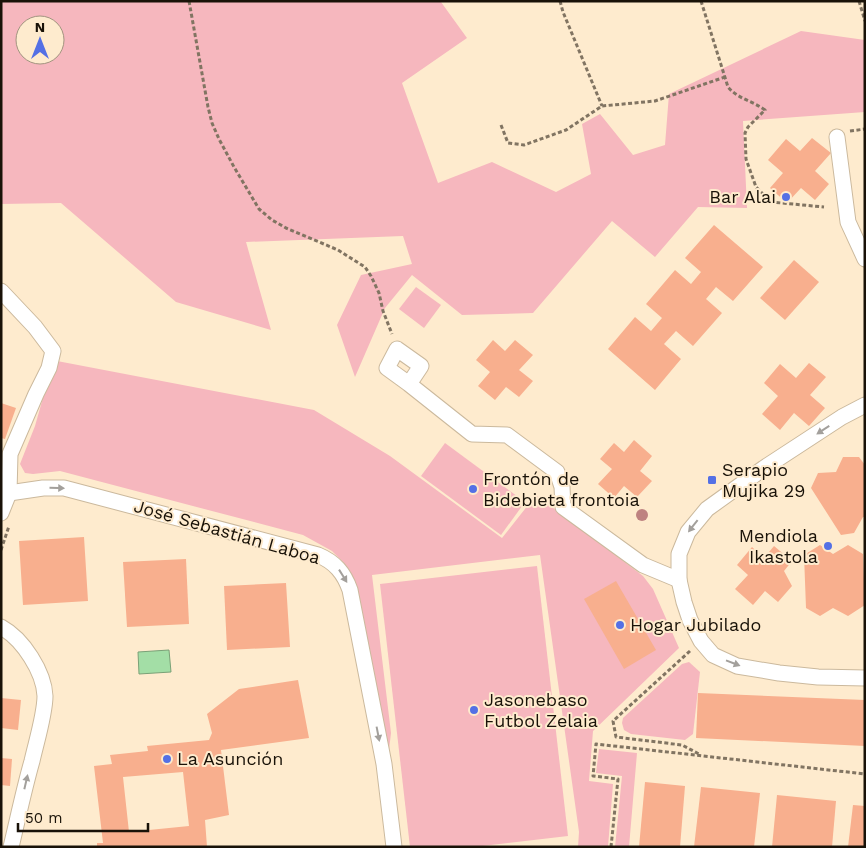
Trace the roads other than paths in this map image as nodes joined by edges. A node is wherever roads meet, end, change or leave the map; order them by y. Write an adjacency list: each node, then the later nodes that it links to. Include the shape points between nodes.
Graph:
1 (837, 137): 2 (street, via 848,222)
2 (865, 259)
3 (1, 291): 6 (street, via 53,351 49,368 10,454)
4 (409, 384): 4 (street, via 421,366 397,349 387,368); 8 (street, via 472,434 507,435 557,472 562,487 562,507 643,564)
5 (865, 405): 8 (street, one-way to 8, via 764,468 706,509 688,532 679,554)
6 (9, 493): 7 (street); 12 (street, José Sebastián Laboa, one-way to 12, via 64,488 318,555 335,564 350,590 384,764)
7 (6, 516)
8 (679, 580): 10 (street, one-way to 10, via 690,620 701,641 713,654 737,666 779,673)
9 (1, 627): 11 (street, one-way to 9, via 45,696 41,676 32,659 12,634)
10 (865, 678)
11 (11, 847)
12 (394, 847)

